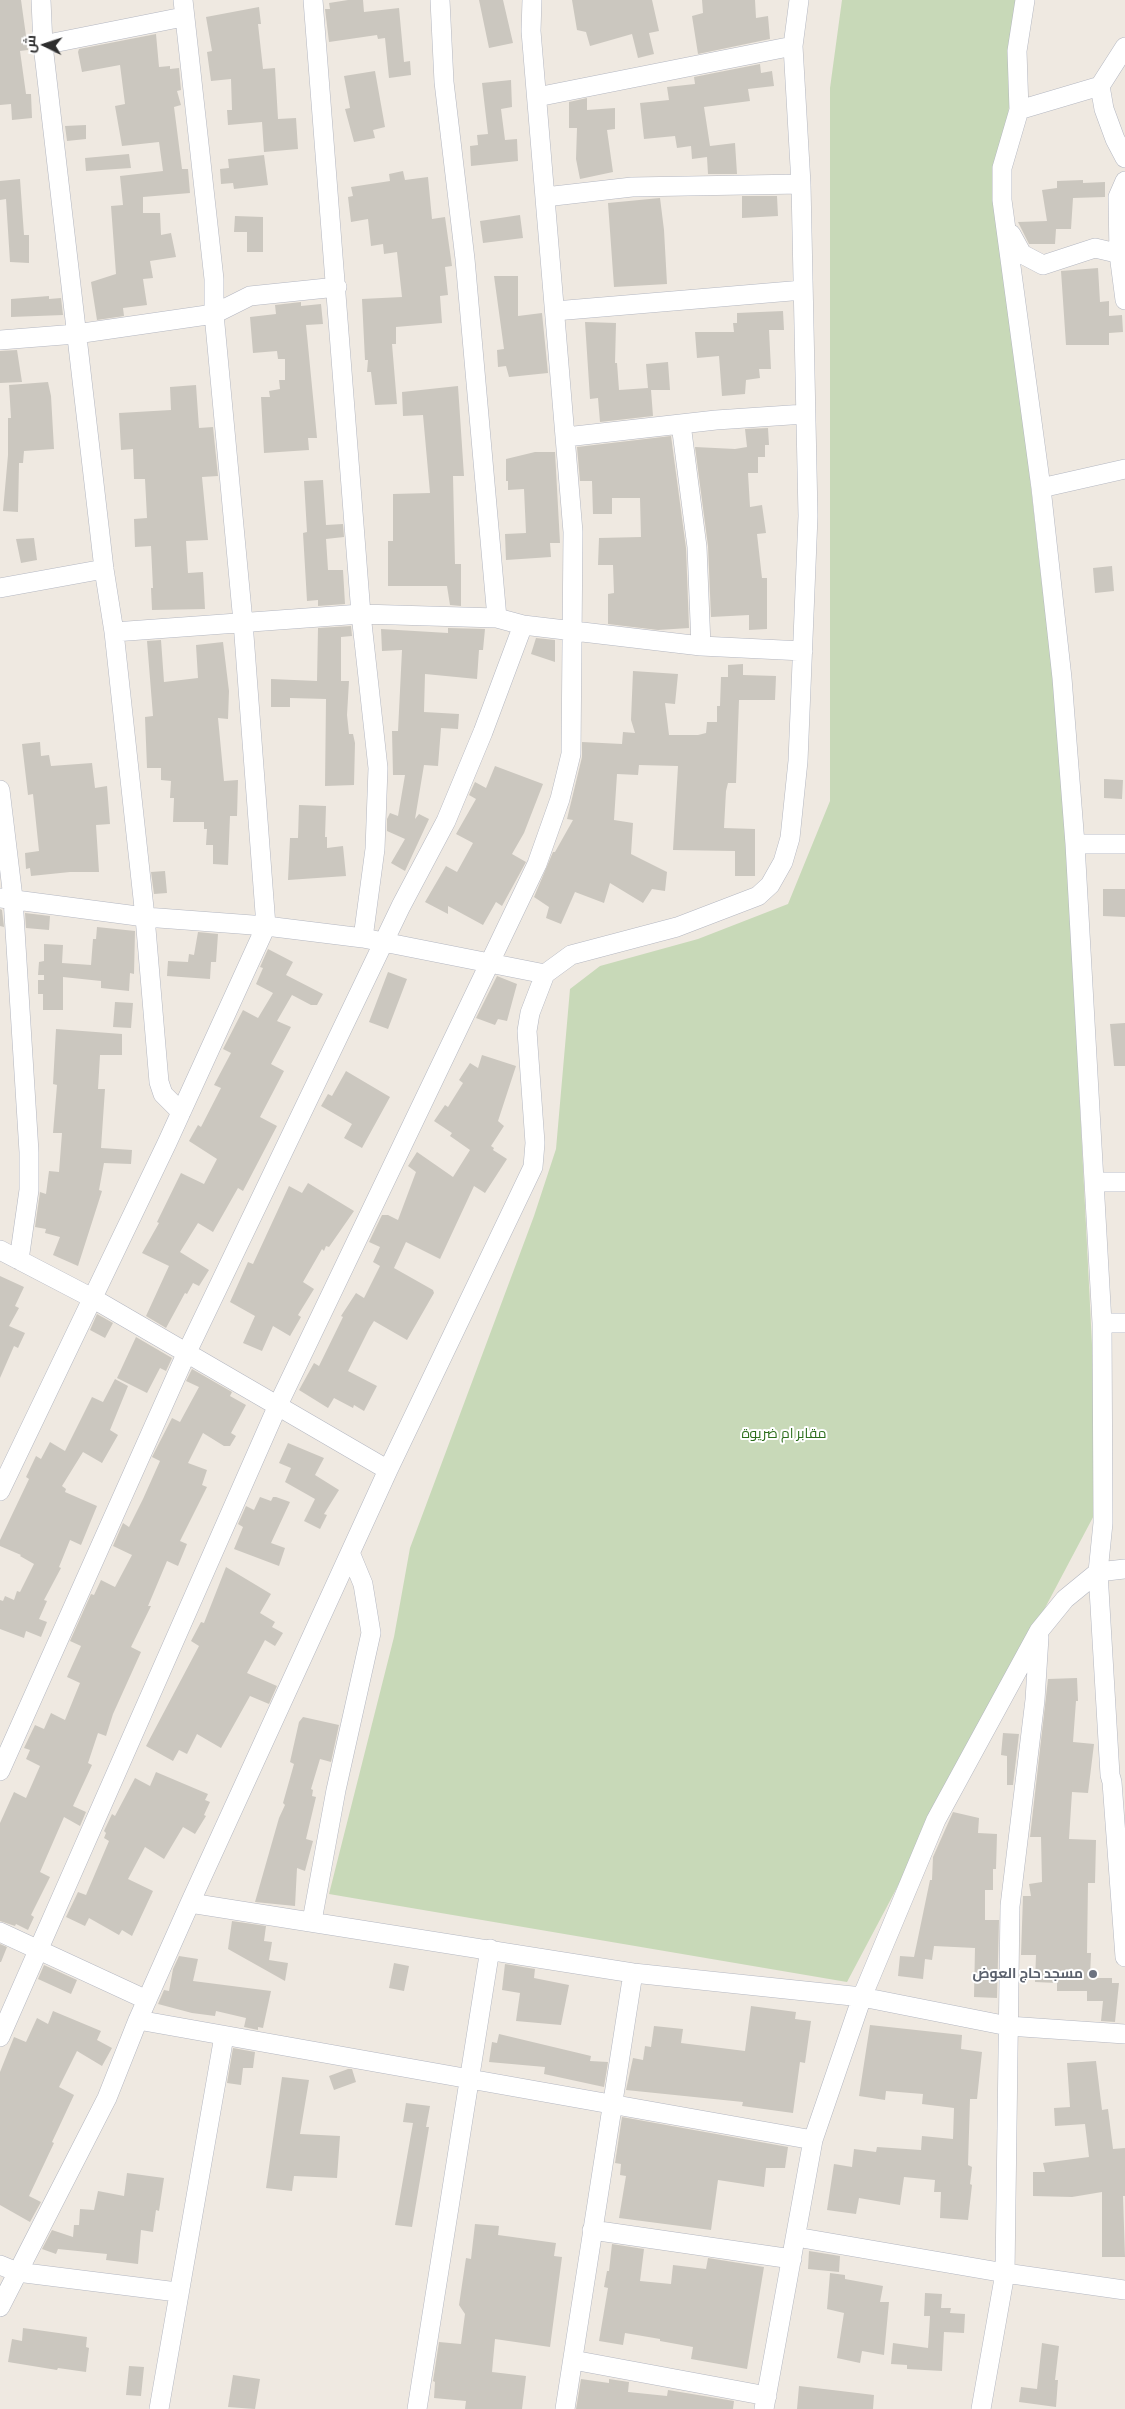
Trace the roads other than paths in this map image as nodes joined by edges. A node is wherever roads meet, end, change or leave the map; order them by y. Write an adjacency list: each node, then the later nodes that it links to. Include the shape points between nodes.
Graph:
1 (41, 0): 8 (street)
2 (313, 0): 20 (street)
3 (440, 0): 35 (street, via 444,82 465,259)
4 (532, 0): 12 (street, via 531,30)
5 (799, 0): 9 (street)
6 (1025, 0): 13 (street, via 1017,51)
7 (183, 8): 8 (street); 24 (street, via 214,279)
8 (43, 45): 25 (street)
9 (794, 46): 12 (street); 16 (street)
10 (1125, 47): 11 (street)
11 (1100, 86): 13 (street); 14 (street, via 1107,116)
12 (537, 98): 17 (street)
13 (1018, 110): 18 (street, via 1002,168)
14 (1125, 158)
15 (1125, 181): 19 (street, via 1118,197)
16 (801, 184): 17 (street, via 632,187); 21 (street)
17 (545, 197): 23 (street)
18 (1005, 222): 19 (street, via 1022,254 1043,264 1095,248); 31 (street)
19 (1122, 255): 22 (street)
20 (337, 288): 24 (street, via 250,296); 34 (street)
21 (803, 290): 23 (street); 27 (street)
22 (1125, 300)
23 (555, 311): 29 (street)
24 (214, 314): 25 (street); 36 (street)
25 (76, 334): 26 (street); 32 (street)
26 (0, 340)
27 (805, 414): 28 (street); 41 (street, via 808,516)
28 (681, 424): 29 (street); 40 (street, via 696,547)
29 (566, 437): 38 (street, via 574,532)
30 (1125, 469): 31 (street)
31 (1041, 488): 43 (street, via 1062,678)
32 (104, 569): 33 (street); 39 (street)
33 (0, 588)
34 (361, 614): 35 (street); 36 (street); 48 (street, via 378,779 375,849)
35 (497, 618): 37 (street)
36 (243, 622): 39 (street); 47 (street)
37 (522, 625): 38 (street); 49 (street, via 456,798)
38 (573, 630): 40 (street); 50 (street, via 571,754 560,799 537,864)
39 (114, 632): 46 (street)
40 (701, 646): 41 (street)
41 (803, 650): 51 (street, via 798,761 790,838 783,862 770,885 758,896 708,917 571,956)
42 (0, 790): 45 (street)
43 (1075, 844): 44 (street); 53 (street)
44 (1125, 844)
45 (6, 898): 46 (street); 56 (street, via 29,1166 29,1190)
46 (145, 917): 47 (street); 52 (street, via 159,1082 164,1094)
47 (266, 926): 48 (street); 52 (street)
48 (363, 938): 49 (street)
49 (386, 942): 50 (street); 60 (street)
50 (490, 962): 51 (street); 61 (street)
51 (546, 974): 62 (street, via 530,1013 527,1031 536,1143 533,1167)
52 (180, 1112): 57 (street)
53 (1096, 1182): 54 (street); 58 (street)
54 (1125, 1182)
55 (0, 1250): 56 (street)
56 (19, 1260): 57 (street)
57 (94, 1299): 60 (street); 63 (street)
58 (1102, 1323): 59 (street); 66 (street, via 1103,1523)
59 (1125, 1323)
60 (187, 1352): 61 (street); 68 (street)
61 (278, 1405): 62 (street); 73 (street)
62 (388, 1470): 64 (street)
63 (0, 1491)
64 (351, 1555): 70 (street); 71 (street, via 364,1584 371,1632 336,1790)
65 (1125, 1569): 66 (street)
66 (1098, 1572): 67 (street, via 1065,1599); 69 (street, via 1110,1774)
67 (1039, 1631): 77 (street, via 936,1820); 80 (street, via 1034,1700 1011,1886)
68 (0, 1771)
69 (1118, 1781): 75 (street)
70 (190, 1903): 71 (street); 78 (street)
71 (312, 1921): 74 (street)
72 (0, 1932): 73 (street)
73 (39, 1949): 78 (street); 83 (street)
74 (490, 1949): 76 (street); 84 (street)
75 (1125, 1957)
76 (633, 1974): 77 (street); 85 (street)
77 (862, 1997): 80 (street); 86 (street)
78 (147, 2000): 79 (street)
79 (138, 2020): 82 (street); 91 (street, via 107,2098)
80 (1008, 2026): 81 (street); 92 (street)
81 (1125, 2034)
82 (224, 2036): 84 (street); 94 (street)
83 (0, 2037)
84 (471, 2080): 85 (street); 99 (street)
85 (612, 2105): 86 (street); 87 (street)
86 (814, 2140): 88 (street)
87 (592, 2230): 89 (street); 96 (street)
88 (796, 2237): 89 (street); 92 (street)
89 (792, 2259): 97 (street)
90 (0, 2265): 91 (street)
91 (17, 2272): 94 (street); 95 (street)
92 (1005, 2273): 93 (street); 101 (street)
93 (1125, 2290)
94 (177, 2292): 98 (street)
95 (0, 2307)
96 (573, 2360): 97 (street); 100 (street)
97 (765, 2402)
98 (159, 2409)
99 (417, 2409)
100 (564, 2409)
101 (981, 2409)

